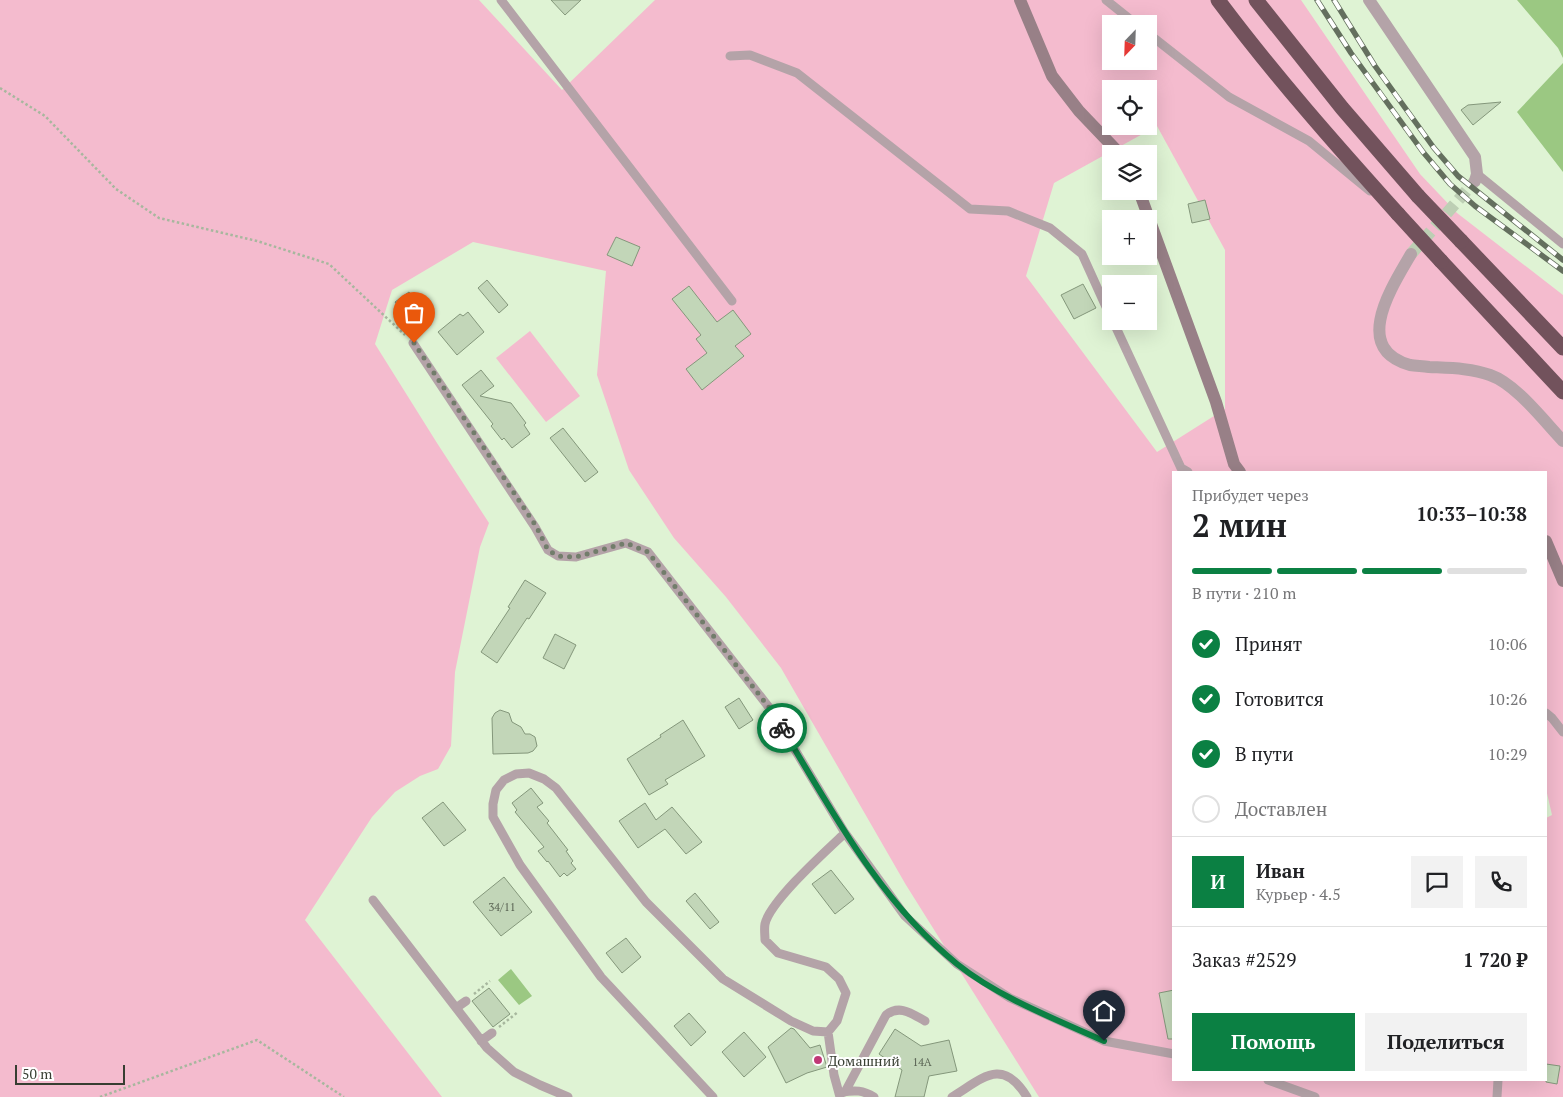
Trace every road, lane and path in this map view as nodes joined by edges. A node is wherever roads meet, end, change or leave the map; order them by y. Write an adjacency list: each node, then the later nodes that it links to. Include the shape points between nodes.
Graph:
1 (501, 0): 18 (lane)
2 (1020, 0): 11 (street, via 1052,76)
3 (1106, 0): 7 (lane)
4 (1218, 0): 14 (highway, via 1320,127)
5 (1256, 0): 21 (highway, bridge, via 1342,108 1418,196)
6 (1369, 0): 12 (street, via 1475,157)
7 (1125, 15)
8 (1158, 41): 14 (lane, via 1229,97 1309,140)
9 (730, 56): 17 (lane, via 750,55 797,73 970,209 1008,211 1050,228 1082,254)
10 (0, 88): 20 (path, via 45,116 116,189 159,218 258,241 329,264)
11 (1111, 145)
12 (1476, 177): 15 (lane)
13 (1142, 200): 25 (street, via 1216,402 1234,464)
14 (1398, 214): 22 (highway, bridge)
15 (1563, 244)
16 (1410, 254): 23 (street, via 1382,313 1378,332 1381,345 1395,358 1411,365 1491,375 1509,385)
17 (1102, 298)
18 (732, 300)
19 (1117, 330): 24 (lane, via 1181,468)
20 (414, 343): 30 (lane, via 536,526 548,550 558,556 576,557 626,543 648,552 771,710)
21 (1563, 348)
22 (1563, 392)
23 (1563, 441)
24 (1186, 471)
25 (1239, 471)
26 (1547, 543): 27 (street)
27 (1563, 581)
28 (1547, 715): 29 (lane)
29 (1563, 732)
30 (845, 832): 37 (lane, via 798,878 765,924 765,940 778,953 826,967 839,979 846,993 837,1021); 40 (lane, via 905,916 957,964 1010,998 1104,1041)
31 (373, 900): 34 (lane)
32 (490, 981): 33 (path)
33 (466, 1001): 34 (lane)
34 (456, 1008): 39 (lane)
35 (518, 1012): 38 (path)
36 (926, 1021): 43 (lane, via 903,1009 886,1015)
37 (828, 1032): 43 (lane, via 834,1075); 47 (lane, via 813,1031 790,1021 722,979 646,902 556,788 529,773 516,774 504,780 496,790 493,817 520,865 601,978)
38 (492, 1033): 39 (lane)
39 (481, 1041): 46 (lane, via 514,1072)
40 (1172, 1054)
41 (1271, 1081): 51 (lane)
42 (1498, 1081): 52 (lane)
43 (842, 1094): 48 (lane, via 860,1090)
44 (100, 1097): 45 (path, via 256,1040)
45 (344, 1097)
46 (568, 1097)
47 (714, 1097)
48 (874, 1097)
49 (952, 1097): 50 (lane, via 990,1073 998,1073 1014,1081)
50 (1027, 1097)
51 (1314, 1097)
52 (1497, 1097)

